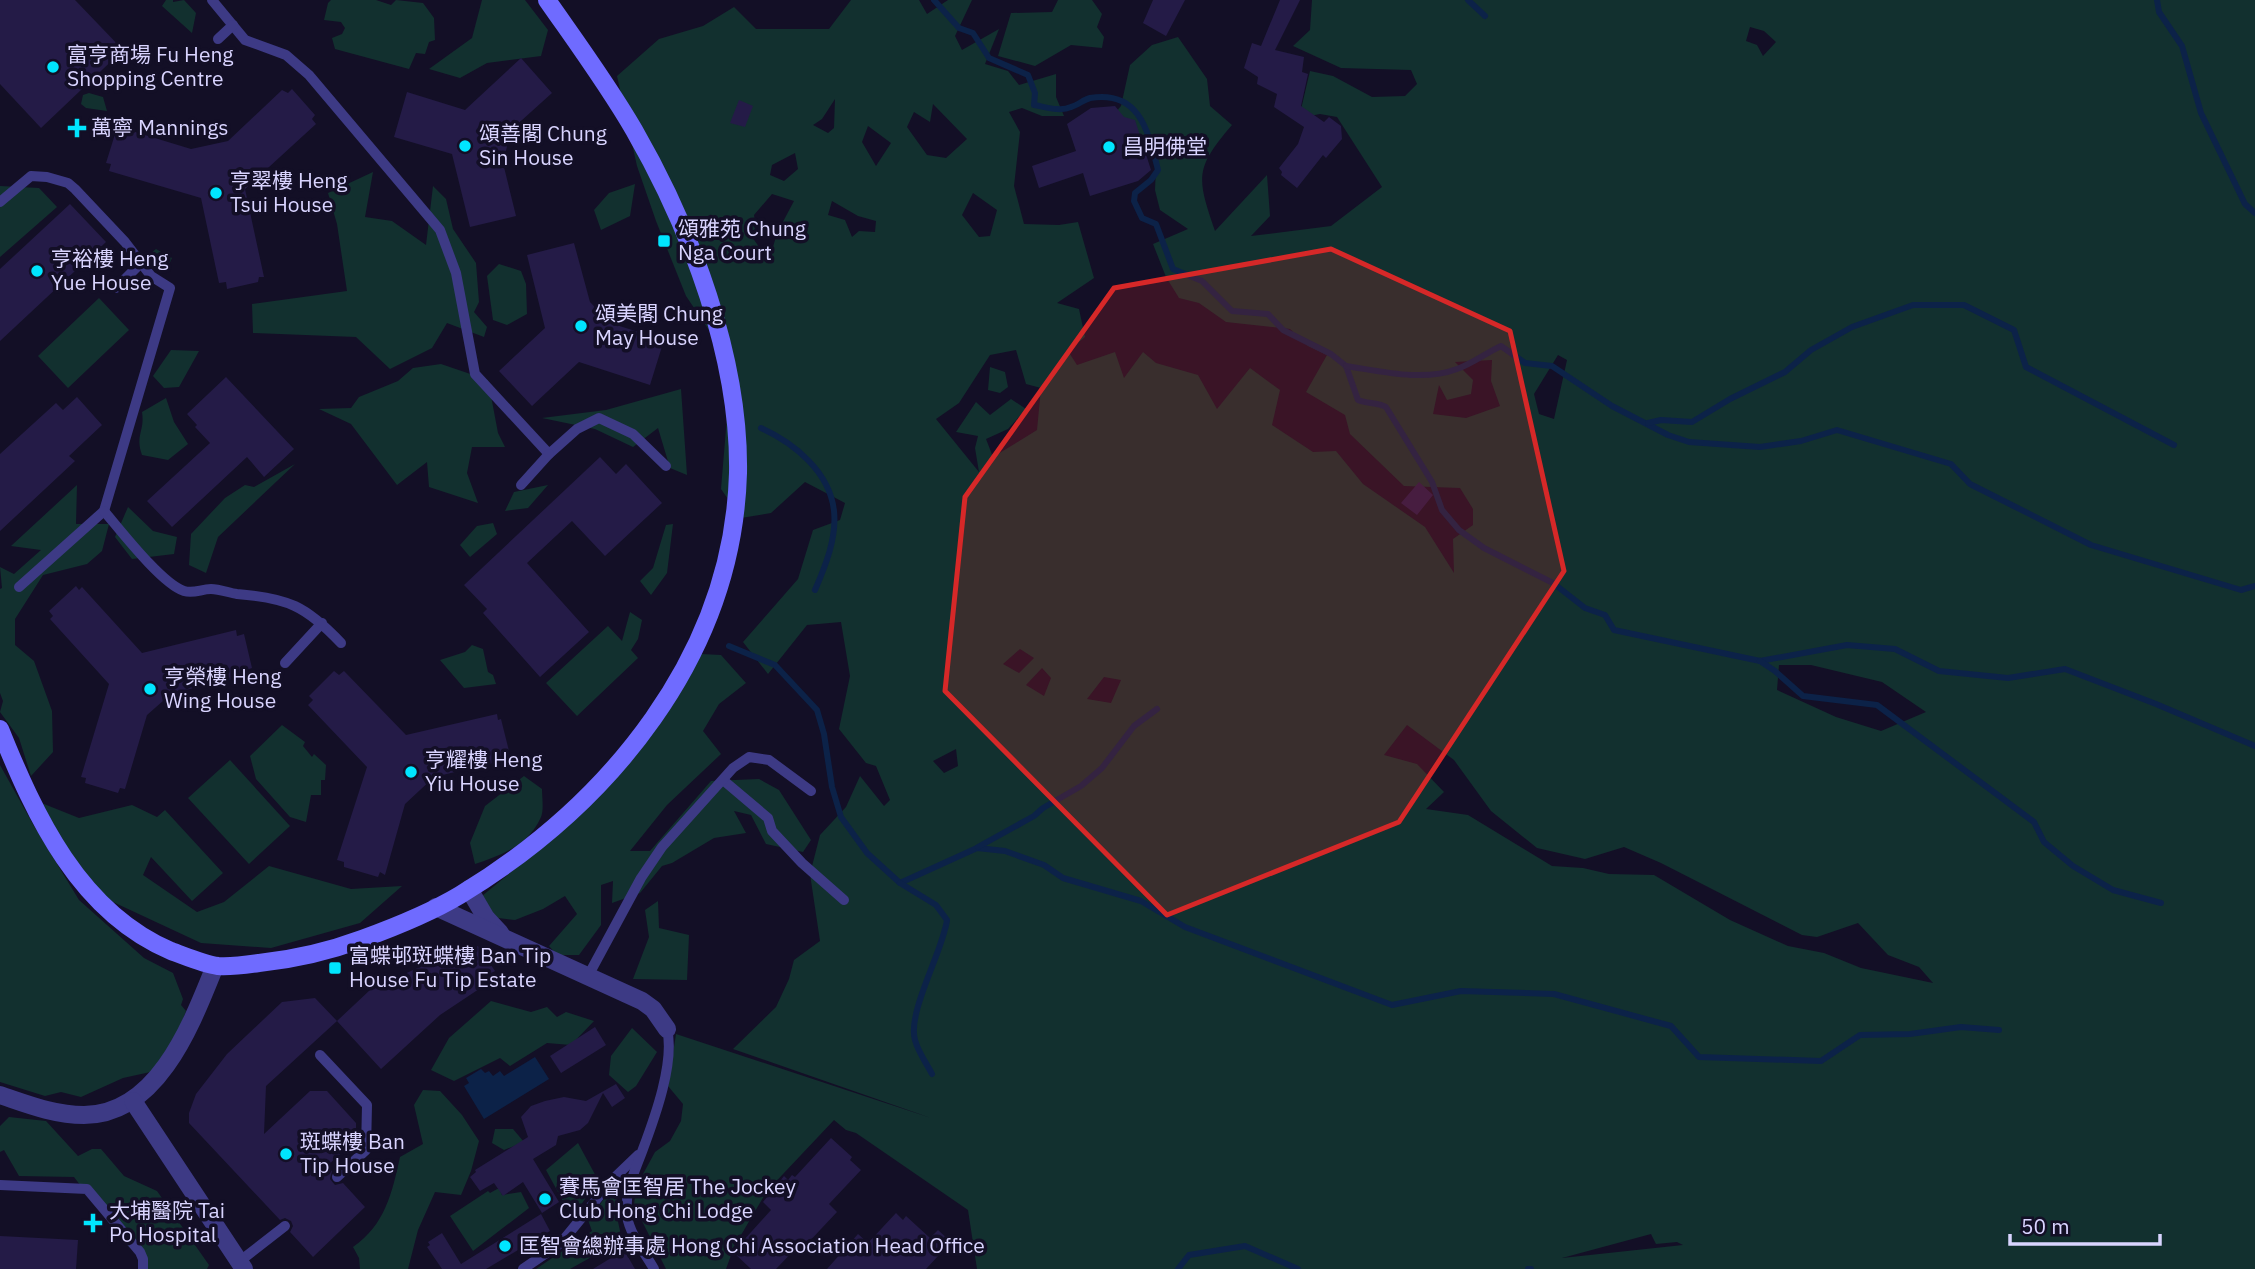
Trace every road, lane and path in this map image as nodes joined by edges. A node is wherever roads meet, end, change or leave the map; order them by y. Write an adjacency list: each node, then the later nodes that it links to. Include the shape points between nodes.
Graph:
1 (212, 0): 3 (lane)
2 (547, 0): 19 (street, via 608,88 670,199 719,335 733,405 737,473 731,537 719,591 688,664 659,710 565,818 506,866)
3 (233, 25): 4 (lane); 8 (lane, via 245,40 286,55 309,75 440,230 456,273 475,374)
4 (218, 39)
5 (0, 202): 6 (lane, via 31,176 68,183)
6 (141, 263): 7 (lane); 11 (lane, via 170,288)
7 (116, 288)
8 (549, 454): 9 (lane, via 577,429 599,418 633,434); 10 (lane)
9 (666, 466)
10 (521, 485)
11 (104, 512): 12 (lane); 13 (lane, via 166,580 182,590 277,598 302,607)
12 (19, 587)
13 (322, 623): 14 (lane); 15 (lane)
14 (341, 643)
15 (285, 663)
16 (0, 729): 23 (street, via 16,772 55,847 78,878 117,920 168,950)
17 (723, 780): 18 (lane, via 749,757 769,760); 20 (lane, via 768,818 772,831 794,855); 24 (lane, via 662,847)
18 (811, 791)
19 (469, 889): 21 (street); 22 (street, via 486,919)
20 (844, 900)
21 (436, 907): 22 (street); 23 (street, via 320,954)
22 (505, 937): 24 (street)
23 (215, 966): 28 (street, via 178,1045 160,1074)
24 (588, 976): 25 (street, via 642,1001)
25 (667, 1028): 29 (lane, via 668,1059)
26 (320, 1055): 30 (lane, via 367,1105 366,1150)
27 (0, 1095): 28 (street, via 46,1111 84,1115)
28 (133, 1101): 33 (street)
29 (642, 1150): 35 (lane, via 561,1243); 36 (lane, via 629,1185 627,1217)
30 (337, 1177)
31 (0, 1185): 34 (lane, via 87,1189 140,1252)
32 (285, 1226): 33 (lane)
33 (242, 1265)
34 (143, 1269)
35 (523, 1269)
36 (654, 1269)

